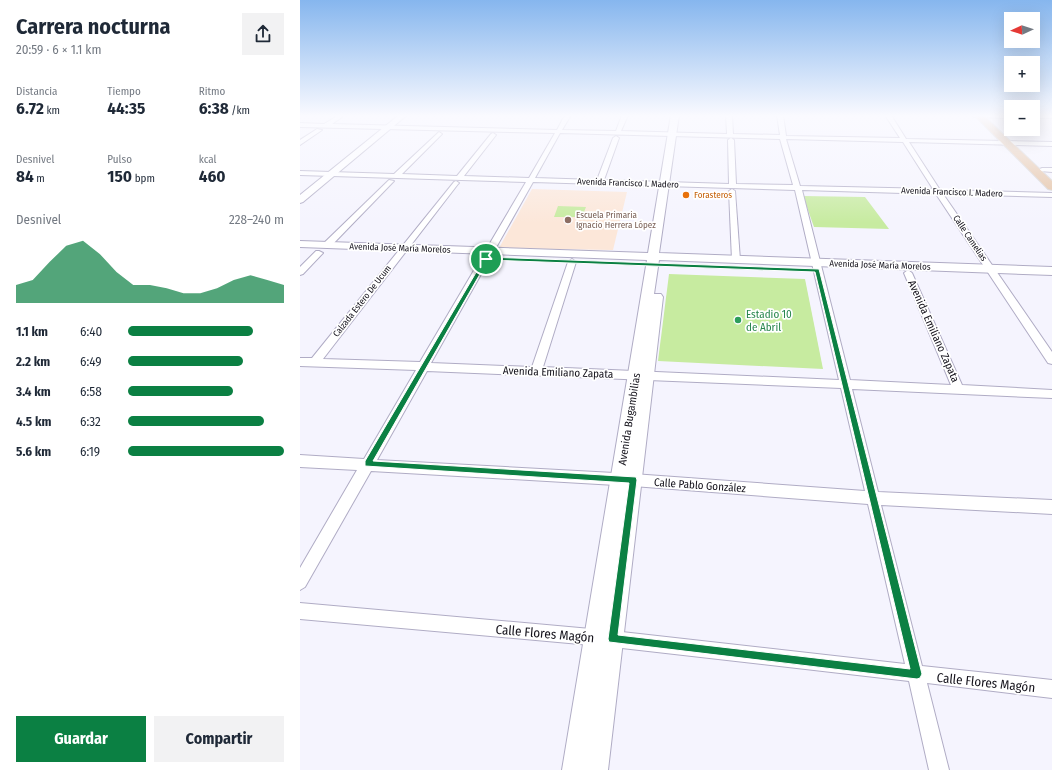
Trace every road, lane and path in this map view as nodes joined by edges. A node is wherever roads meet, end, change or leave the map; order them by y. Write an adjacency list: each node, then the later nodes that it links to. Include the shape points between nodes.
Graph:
1 (356, 151): 14 (street)
2 (422, 151): 16 (street)
3 (481, 151): 18 (street, Calzada Estero De Ucum)
4 (546, 151): 20 (street)
5 (611, 151): 19 (street)
6 (673, 151): 21 (street, Avenida Bugambilias)
7 (731, 151): 23 (street)
8 (787, 151): 24 (street)
9 (911, 151): 26 (street, Calle Camelias)
10 (1018, 151): 22 (main road)
11 (1020, 151): 12 (main road)
12 (1047, 170): 17 (main road)
13 (300, 173): 14 (street, Avenida Francisco I. Madero)
14 (325, 176): 15 (street, Avenida Francisco I. Madero); 16 (street, Avenida Francisco I. Madero); 25 (street); 28 (street)
15 (300, 178)
16 (394, 179): 18 (street, Avenida Francisco I. Madero); 31 (street)
17 (1052, 179)
18 (458, 181): 20 (street, Avenida Francisco I. Madero); 32 (street, Calzada Estero De Ucum)
19 (600, 182): 20 (street, Avenida Francisco I. Madero); 21 (street, Avenida Francisco I. Madero)
20 (528, 183): 21 (street, Avenida Francisco I. Madero); 34 (street)
21 (668, 187): 23 (street, Avenida Francisco I. Madero); 36 (street, Avenida Bugambilias)
22 (1052, 187)
23 (732, 189): 24 (street, Avenida Francisco I. Madero); 35 (street)
24 (798, 191): 26 (street, Avenida Francisco I. Madero); 38 (street)
25 (300, 194)
26 (940, 194): 27 (street, Avenida Francisco I. Madero); 29 (street, Avenida Francisco I. Madero); 42 (street, Calle Camelias)
27 (1052, 195)
28 (300, 200)
29 (1052, 200)
30 (300, 244): 31 (street, Avenida José María Morelos)
31 (323, 249): 32 (street, Avenida José María Morelos); 33 (street, Avenida José María Morelos); 40 (street)
32 (401, 252): 34 (street, Avenida José María Morelos); 47 (street, Calzada Estero De Ucum)
33 (300, 253)
34 (488, 255): 36 (street, Avenida José María Morelos); 37 (street, Avenida José María Morelos); 48 (street)
35 (736, 260): 36 (street, Avenida José María Morelos); 38 (street, Avenida José María Morelos)
36 (657, 261): 37 (street, Avenida José María Morelos); 38 (street, Avenida José María Morelos); 50 (street, Avenida Bugambilias)
37 (572, 262): 49 (street)
38 (816, 266): 41 (street, Avenida José María Morelos); 42 (street, Avenida José María Morelos); 51 (street)
39 (1052, 271): 42 (street, Avenida José María Morelos)
40 (300, 272)
41 (908, 273): 42 (street, Avenida José María Morelos); 52 (street, Avenida Emiliano Zapata)
42 (994, 273): 43 (street, Avenida José María Morelos); 44 (street, Calle Camelias)
43 (1052, 278)
44 (1047, 346): 45 (street, Calle Camelias)
45 (1052, 360)
46 (300, 362): 47 (street, Avenida Emiliano Zapata)
47 (314, 362): 48 (street, Avenida Emiliano Zapata)
48 (423, 366): 49 (street, Avenida Emiliano Zapata); 55 (street)
49 (536, 371): 50 (street, Avenida Emiliano Zapata)
50 (641, 375): 51 (street, Avenida Emiliano Zapata); 56 (street, Avenida Bugambilias)
51 (846, 385): 52 (street, Avenida Emiliano Zapata); 57 (street)
52 (959, 390): 53 (street, Avenida Emiliano Zapata)
53 (1052, 394)
54 (300, 461): 55 (street, Calle Pablo González)
55 (367, 464): 56 (street, Calle Pablo González); 59 (street)
56 (626, 479): 57 (street, Calle Pablo González); 61 (street, Avenida Bugambilias); 62 (street, Avenida Bugambilias)
57 (874, 498): 58 (street, Calle Pablo González); 63 (street)
58 (1052, 506)
59 (300, 582)
60 (300, 611): 61 (street, Calle Flores Magón)
61 (596, 637): 62 (street, Calle Flores Magón); 65 (street, Avenida Bugambilias)
62 (613, 639): 63 (street, Calle Flores Magón); 66 (street, Avenida Bugambilias)
63 (917, 674): 64 (street, Calle Flores Magón); 67 (street)
64 (1052, 689)
65 (575, 770)
66 (596, 770)
67 (939, 770)

